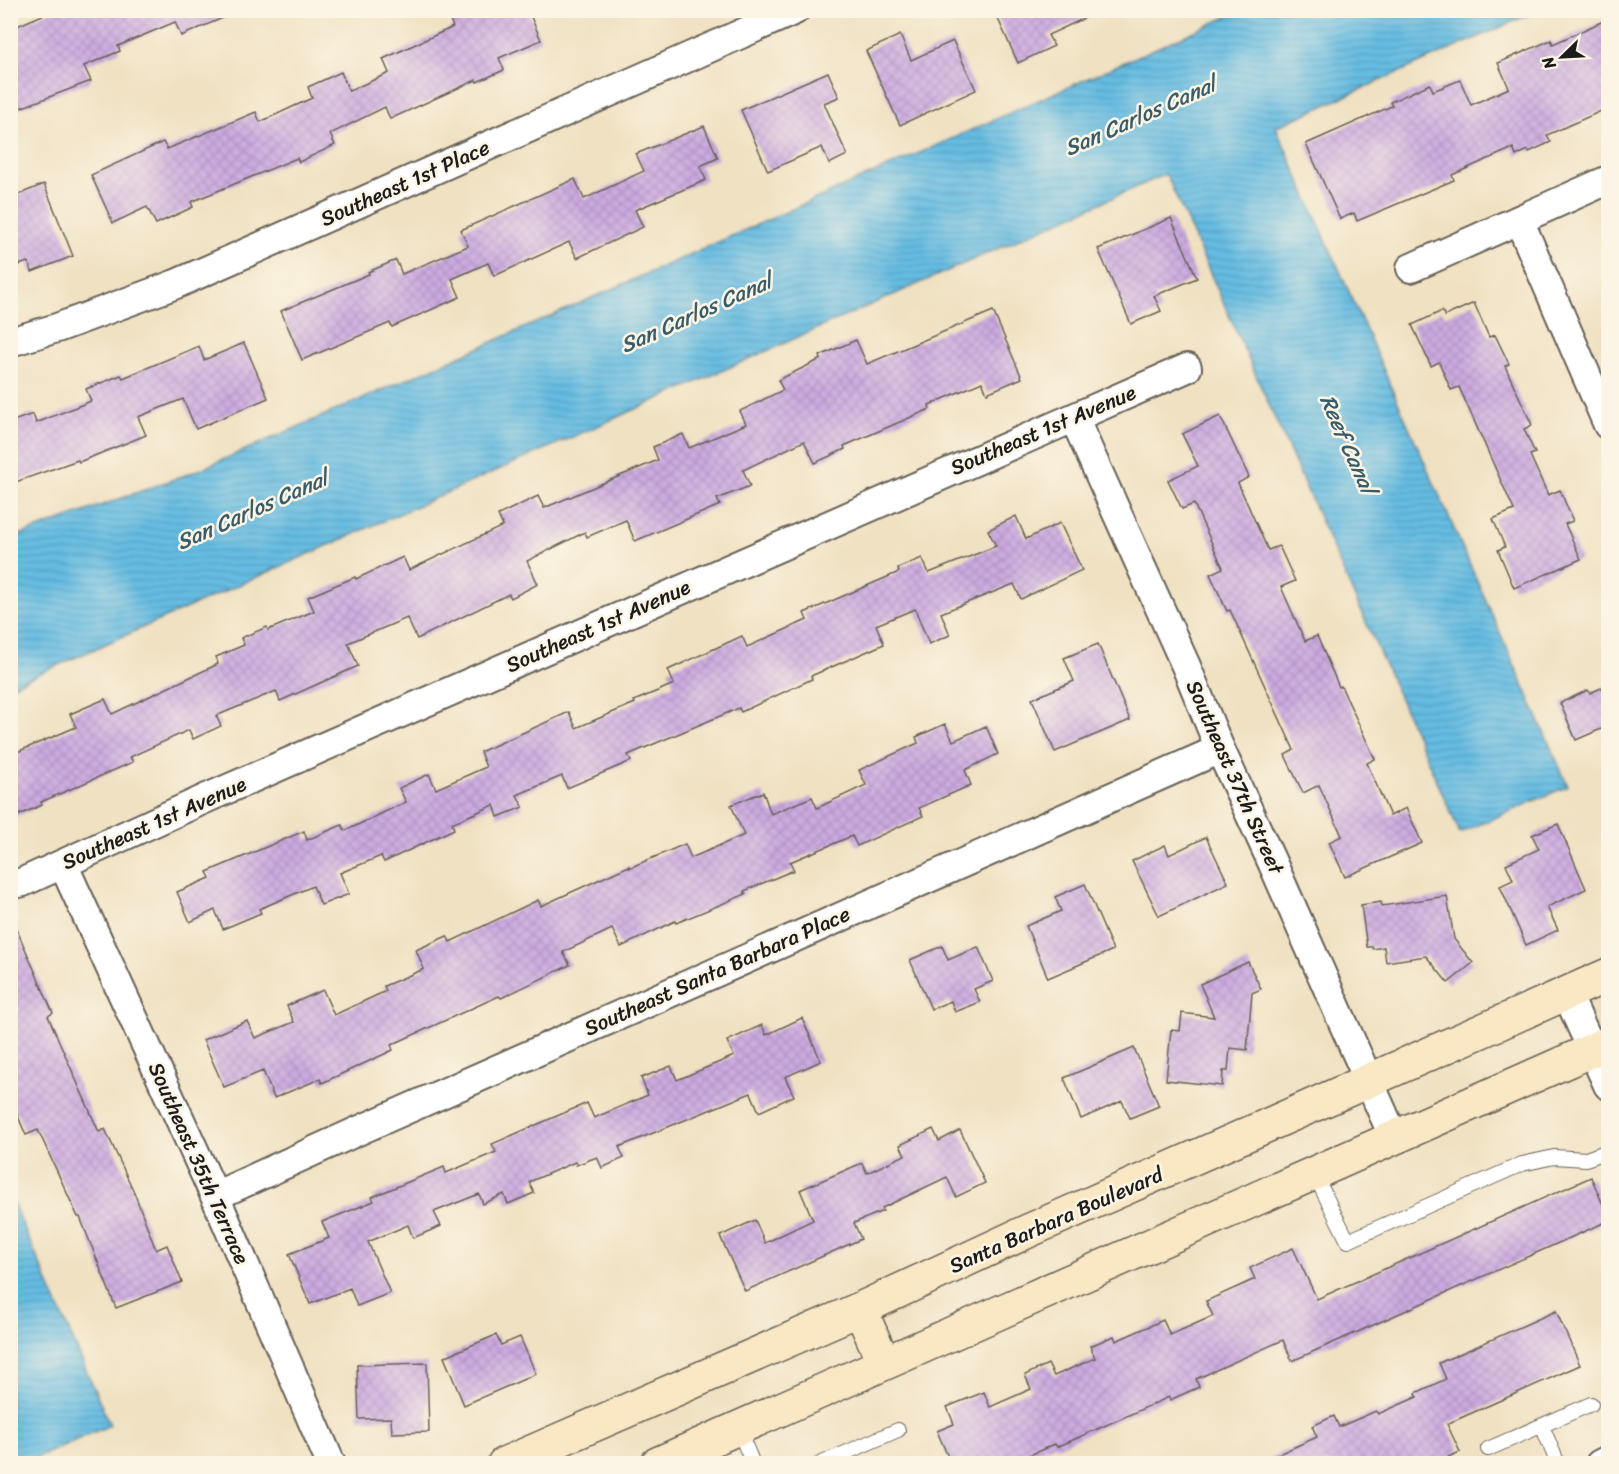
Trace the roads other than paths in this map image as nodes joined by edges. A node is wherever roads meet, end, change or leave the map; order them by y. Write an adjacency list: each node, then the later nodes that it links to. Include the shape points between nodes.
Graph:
1 (795, 10): 5 (street, Southeast 1st Place, via 176,284)
2 (1608, 180): 3 (street)
3 (1518, 220): 4 (street); 8 (street)
4 (1411, 268)
5 (10, 342)
6 (1187, 368): 7 (street, Southeast 1st Avenue)
7 (1074, 418): 9 (street, Southeast 37th Street); 10 (street, Southeast 1st Avenue)
8 (1608, 425)
9 (1220, 749): 15 (street, Southeast 37th Street); 20 (street, Southeast Santa Barbara Place)
10 (63, 864): 11 (street, Southeast 1st Avenue); 20 (street, Southeast 35th Terrace)
11 (10, 885)
12 (1608, 975): 13 (main road, Santa Barbara Boulevard)
13 (1567, 993): 14 (street); 15 (main road, Santa Barbara Boulevard)
14 (1601, 1046): 16 (street); 17 (main road)
15 (1368, 1081): 17 (street, Southeast 37th Street); 21 (main road, Santa Barbara Boulevard)
16 (1608, 1085)
17 (1394, 1137): 19 (main road)
18 (1608, 1150): 19 (lane, via 1586,1159 1554,1157 1522,1164 1348,1241)
19 (1314, 1173): 22 (main road)
20 (215, 1196): 29 (street, Southeast 35th Terrace)
21 (860, 1309): 22 (main road); 30 (main road, Santa Barbara Boulevard)
22 (884, 1363): 25 (main road)
23 (1591, 1404): 24 (lane)
24 (1542, 1426): 27 (lane); 34 (lane)
25 (738, 1428): 31 (main road); 32 (lane)
26 (898, 1430): 33 (lane)
27 (1488, 1449)
28 (1608, 1460): 35 (street)
29 (331, 1464)
30 (504, 1464)
31 (657, 1464)
32 (753, 1464)
33 (820, 1464)
34 (1558, 1464)
35 (1600, 1464)

